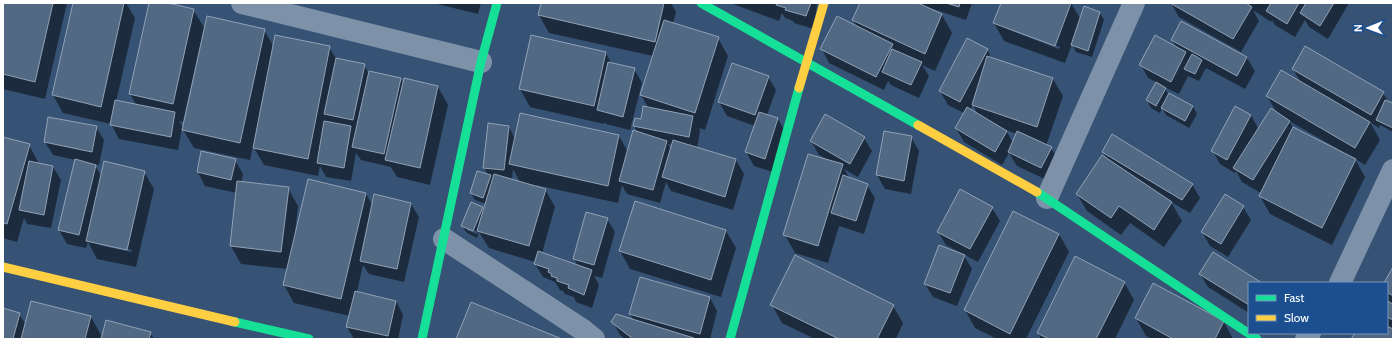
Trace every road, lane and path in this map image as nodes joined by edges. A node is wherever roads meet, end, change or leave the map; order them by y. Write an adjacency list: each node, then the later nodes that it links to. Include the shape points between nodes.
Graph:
1 (242, 3): 6 (street)
2 (497, 3): 6 (street)
3 (701, 3): 7 (street)
4 (824, 3): 7 (street)
5 (1134, 3): 9 (street)
6 (481, 62): 10 (street)
7 (806, 62): 9 (street); 17 (street)
8 (1393, 170): 12 (street)
9 (1047, 198): 13 (street)
10 (444, 238): 15 (street); 16 (street)
11 (3, 267): 14 (street)
12 (1340, 282)
13 (1248, 333)
14 (309, 339)
15 (422, 339)
16 (594, 339)
17 (730, 339)

